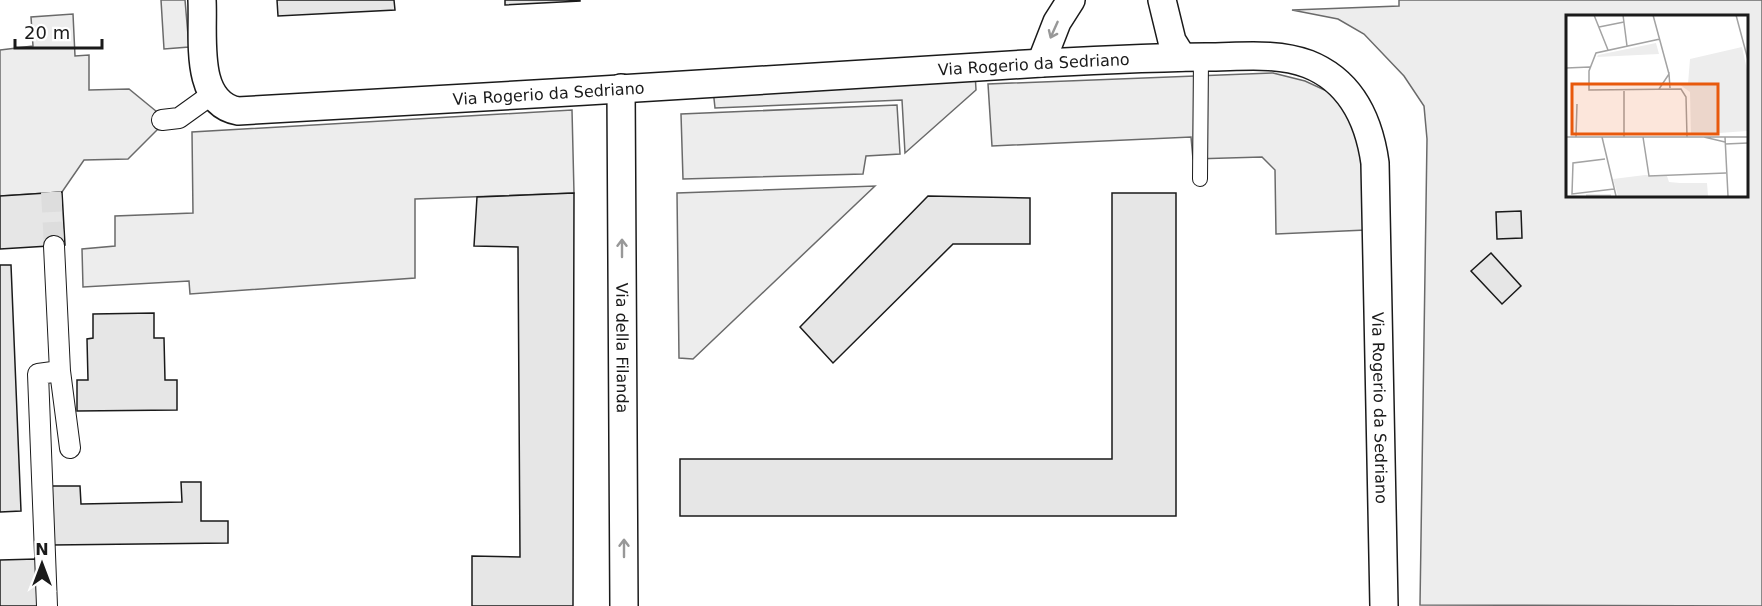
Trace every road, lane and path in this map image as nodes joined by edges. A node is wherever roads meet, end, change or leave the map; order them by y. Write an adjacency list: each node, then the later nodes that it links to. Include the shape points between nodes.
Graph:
1 (202, 0): 6 (street)
2 (1071, 0): 5 (street, one-way to 5, via 1057,22)
3 (1162, 0): 4 (street, via 1172,41)
4 (1191, 57): 5 (street, Via Rogerio da Sedriano); 9 (lane); 15 (street, Via Rogerio da Sedriano, via 1280,56 1308,64 1330,75 1347,92 1363,113 1371,135 1375,163)
5 (1041, 63): 7 (street, Via Rogerio da Sedriano)
6 (208, 87): 7 (street, Via Rogerio da Sedriano, via 227,109 238,111); 8 (street, via 179,118)
7 (621, 88): 14 (street, Via della Filanda, one-way to 7)
8 (162, 120)
9 (1200, 179)
10 (54, 246): 11 (street)
11 (60, 371): 12 (street); 13 (street, via 38,374)
12 (70, 448)
13 (47, 606)
14 (624, 606)
15 (1384, 606)

